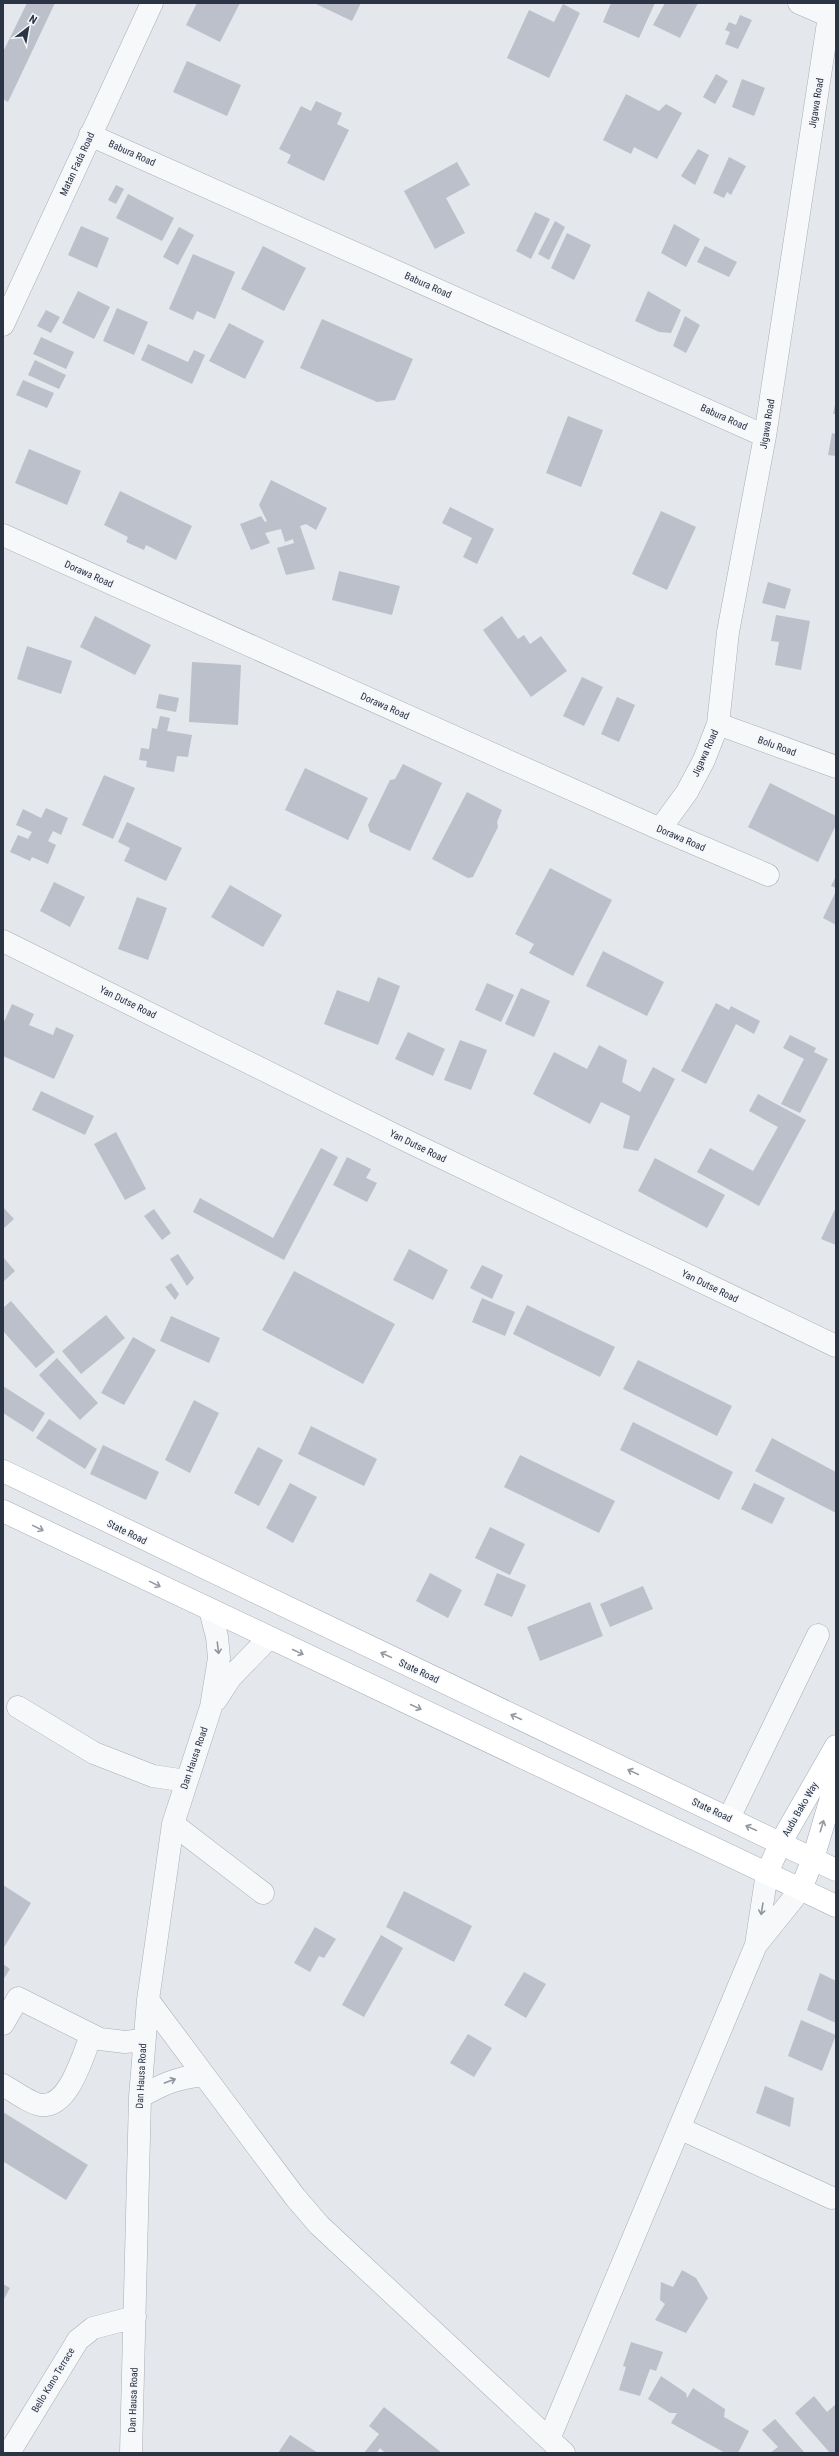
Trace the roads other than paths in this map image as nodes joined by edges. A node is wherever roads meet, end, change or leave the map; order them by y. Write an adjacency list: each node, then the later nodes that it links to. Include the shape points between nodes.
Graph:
1 (152, 3): 4 (street, Matan Fada Road)
2 (799, 3): 3 (street)
3 (830, 10): 6 (street, Jigawa Road)
4 (90, 135): 5 (street, Matan Fada Road); 6 (street, Babura Road)
5 (3, 325)
6 (765, 436): 8 (street, Jigawa Road, via 728,632)
7 (3, 535): 10 (street, Dorawa Road)
8 (718, 724): 9 (street, Bolu Road); 10 (street, Jigawa Road, via 704,760 687,792)
9 (836, 767)
10 (660, 830): 11 (street, Dorawa Road)
11 (768, 875)
12 (3, 941): 13 (street, Yan Dutse Road, via 404,1140)
13 (836, 1346)
14 (3, 1471): 24 (main road, State Road, one-way to 14)
15 (3, 1511): 16 (main road, one-way to 16)
16 (210, 1610): 18 (main road); 20 (street, Dan Hausa Road, one-way to 20, via 219,1658)
17 (818, 1635): 24 (street)
18 (269, 1638): 20 (street, Dan Hausa Road, via 231,1677); 29 (main road, one-way to 29)
19 (18, 1707): 22 (street, via 94,1753 153,1776)
20 (212, 1708): 22 (street, Dan Hausa Road)
21 (836, 1746): 26 (main road, Audu Bako Way)
22 (186, 1781): 25 (street, Dan Hausa Road)
23 (836, 1781): 27 (main road, Audu Bako Way, one-way to 23)
24 (729, 1818): 26 (main road, State Road, one-way to 24)
25 (173, 1824): 31 (street); 34 (street, Dan Hausa Road)
26 (781, 1842): 27 (main road, State Road); 29 (main road, Audu Bako Way)
27 (813, 1859): 28 (main road, State Road); 30 (main road, Audu Bako Way)
28 (836, 1870)
29 (767, 1873): 30 (main road); 33 (street, one-way to 33)
30 (801, 1889): 32 (main road); 33 (street)
31 (263, 1893)
32 (836, 1906)
33 (756, 1946): 41 (street)
34 (148, 2000): 37 (street, Dan Hausa Road); 38 (street)
35 (3, 2024): 36 (street, via 18,1998)
36 (91, 2036): 37 (street, via 124,2042); 39 (street, via 68,2090 51,2105 39,2106)
37 (143, 2040): 40 (street, Dan Hausa Road)
38 (203, 2075): 40 (street, one-way to 38, via 166,2082 181,2077); 44 (street, via 319,2225)
39 (3, 2085)
40 (140, 2097): 43 (street, Dan Hausa Road)
41 (679, 2128): 42 (street); 44 (street)
42 (832, 2198)
43 (135, 2317): 45 (street, Bello Kano Terrace, via 93,2328 78,2340); 46 (street, Dan Hausa Road)
44 (558, 2448)
45 (9, 2453)
46 (131, 2453)

